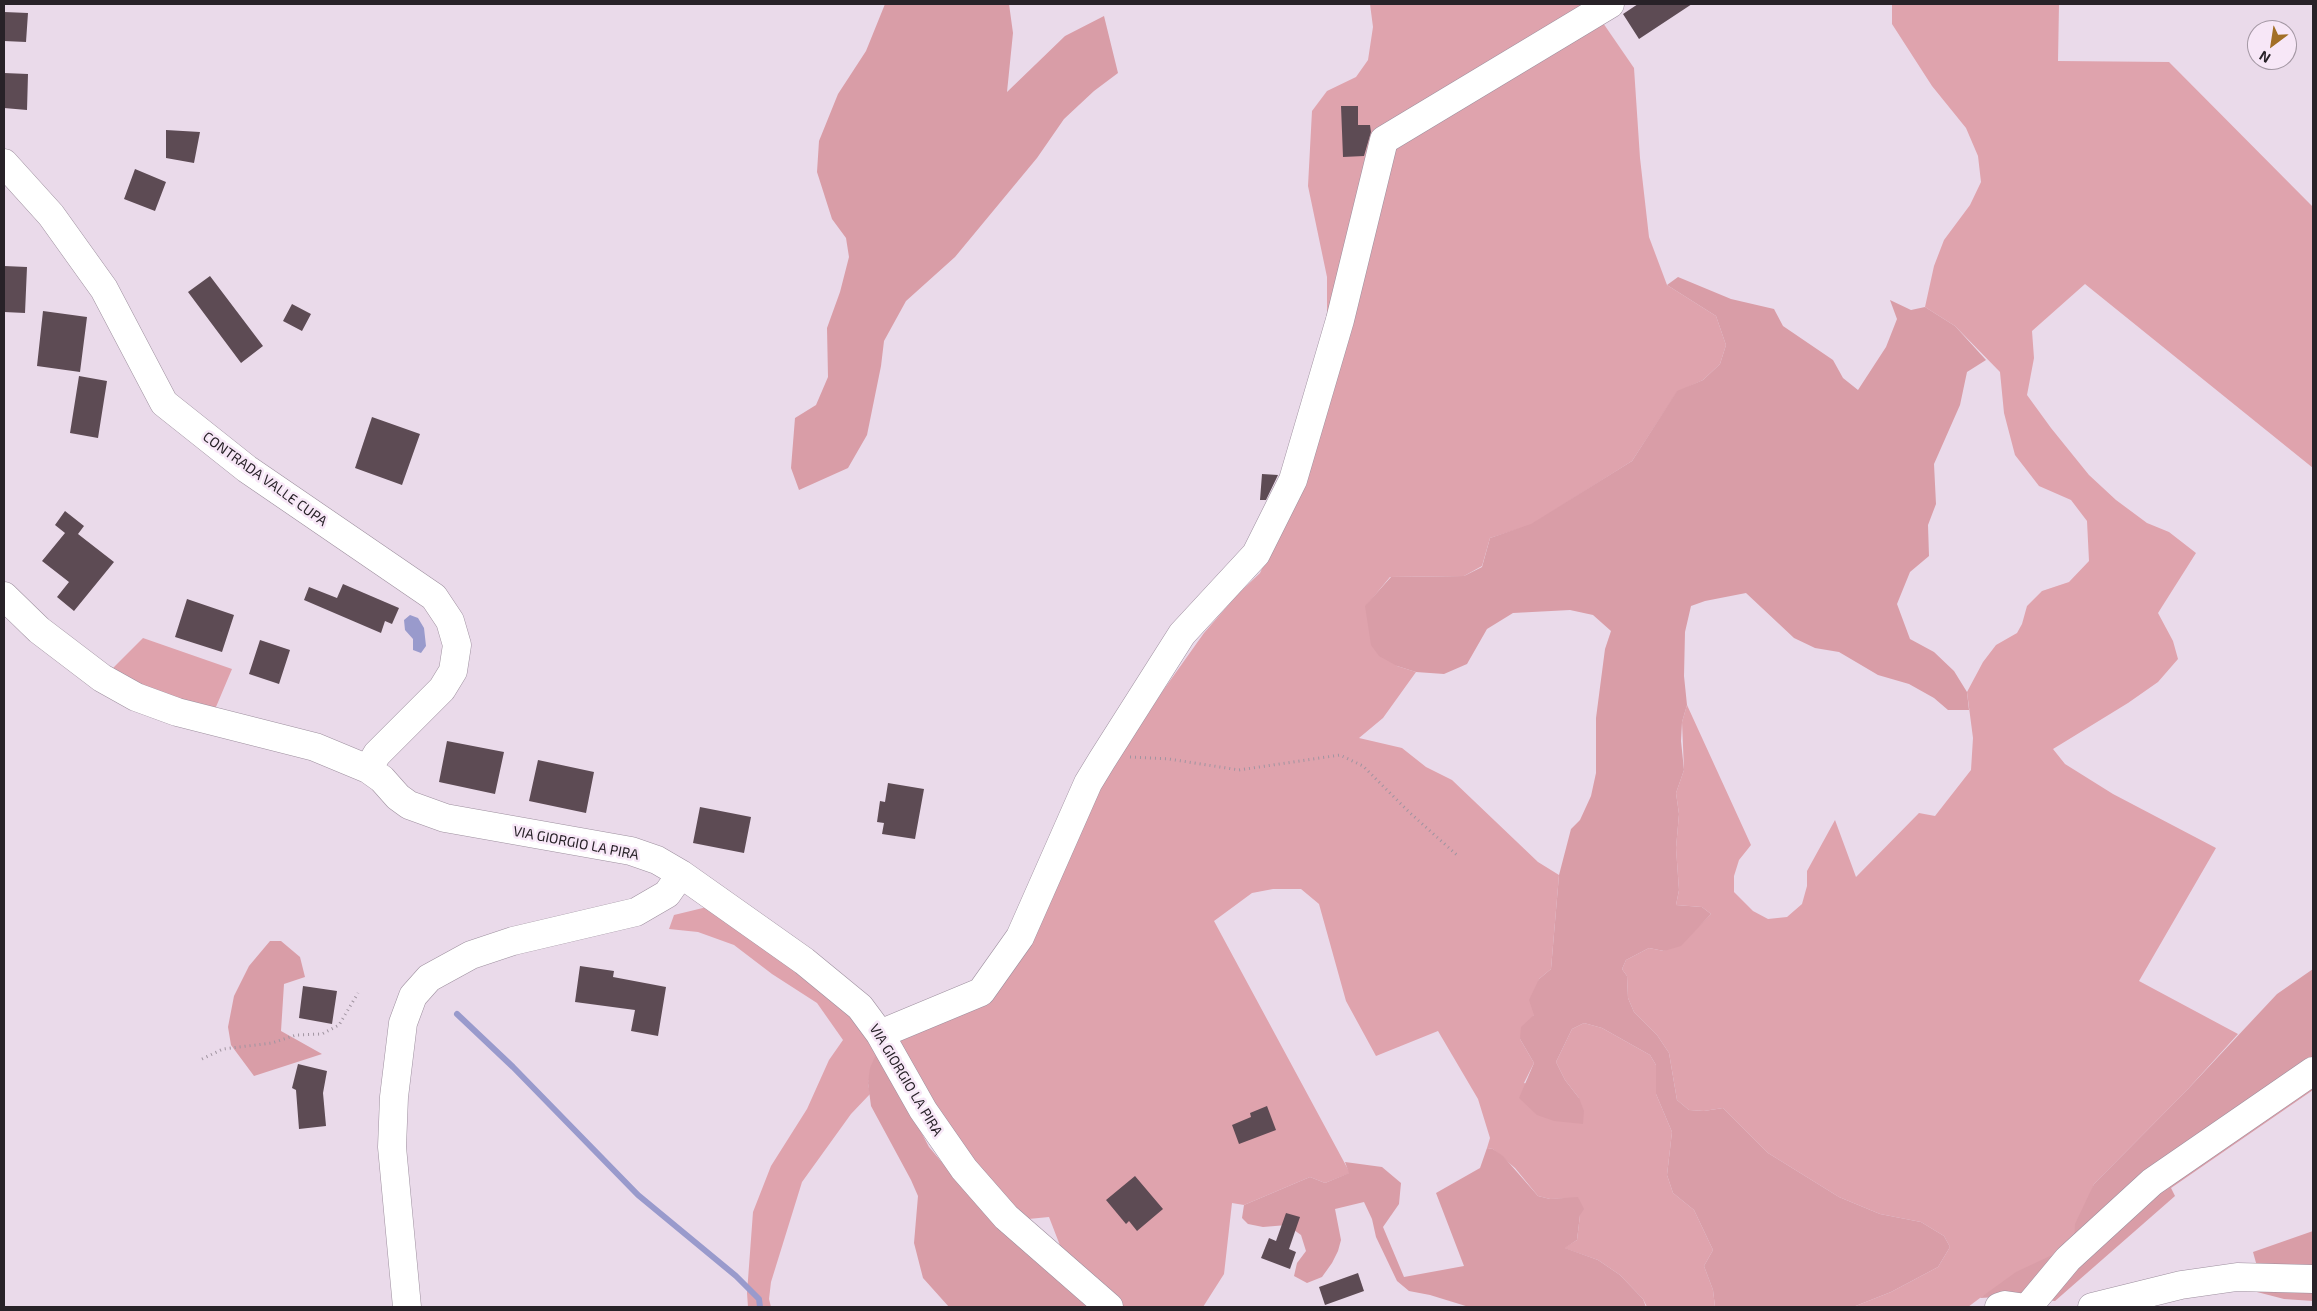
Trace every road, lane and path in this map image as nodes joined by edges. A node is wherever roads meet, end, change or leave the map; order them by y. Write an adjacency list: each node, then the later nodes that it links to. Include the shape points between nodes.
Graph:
1 (1610, 4): 4 (street, via 1384,140 1340,320 1293,480 1256,554 1182,634)
2 (4, 163): 5 (street, CONTRADA VALLE CUPA, via 50,216 104,289 164,403 247,469 434,597 450,620 457,645 453,671 442,689 377,754)
3 (4, 596): 5 (street, VIA GIORGIO LA PIRA, via 39,630 102,678 136,698 177,712 315,747)
4 (1102, 760): 6 (path, via 1134,757 1169,759 1240,770 1340,755 1363,766); 9 (street, via 1088,783 1020,937 980,992)
5 (368, 769): 7 (street, VIA GIORGIO LA PIRA, via 398,797 422,810 466,823 631,851 657,860)
6 (1458, 856)
7 (681, 874): 9 (street, VIA GIORGIO LA PIRA, via 833,983 860,1007); 13 (street, via 667,894 636,912 513,941 471,955 429,978 413,996 403,1023 392,1148)
8 (358, 993): 10 (path, via 339,1025 322,1034 296,1035 272,1043 223,1049)
9 (880, 1034): 14 (street, VIA GIORGIO LA PIRA, via 923,1110 964,1170 1006,1217)
10 (202, 1059)
11 (2313, 1071): 17 (street, via 2152,1182 2068,1259)
12 (2313, 1279): 18 (street, via 2237,1277 2181,1285)
13 (407, 1307)
14 (1108, 1307)
15 (1999, 1307): 16 (street)
16 (2019, 1307)
17 (2028, 1307)
18 (2092, 1307)

